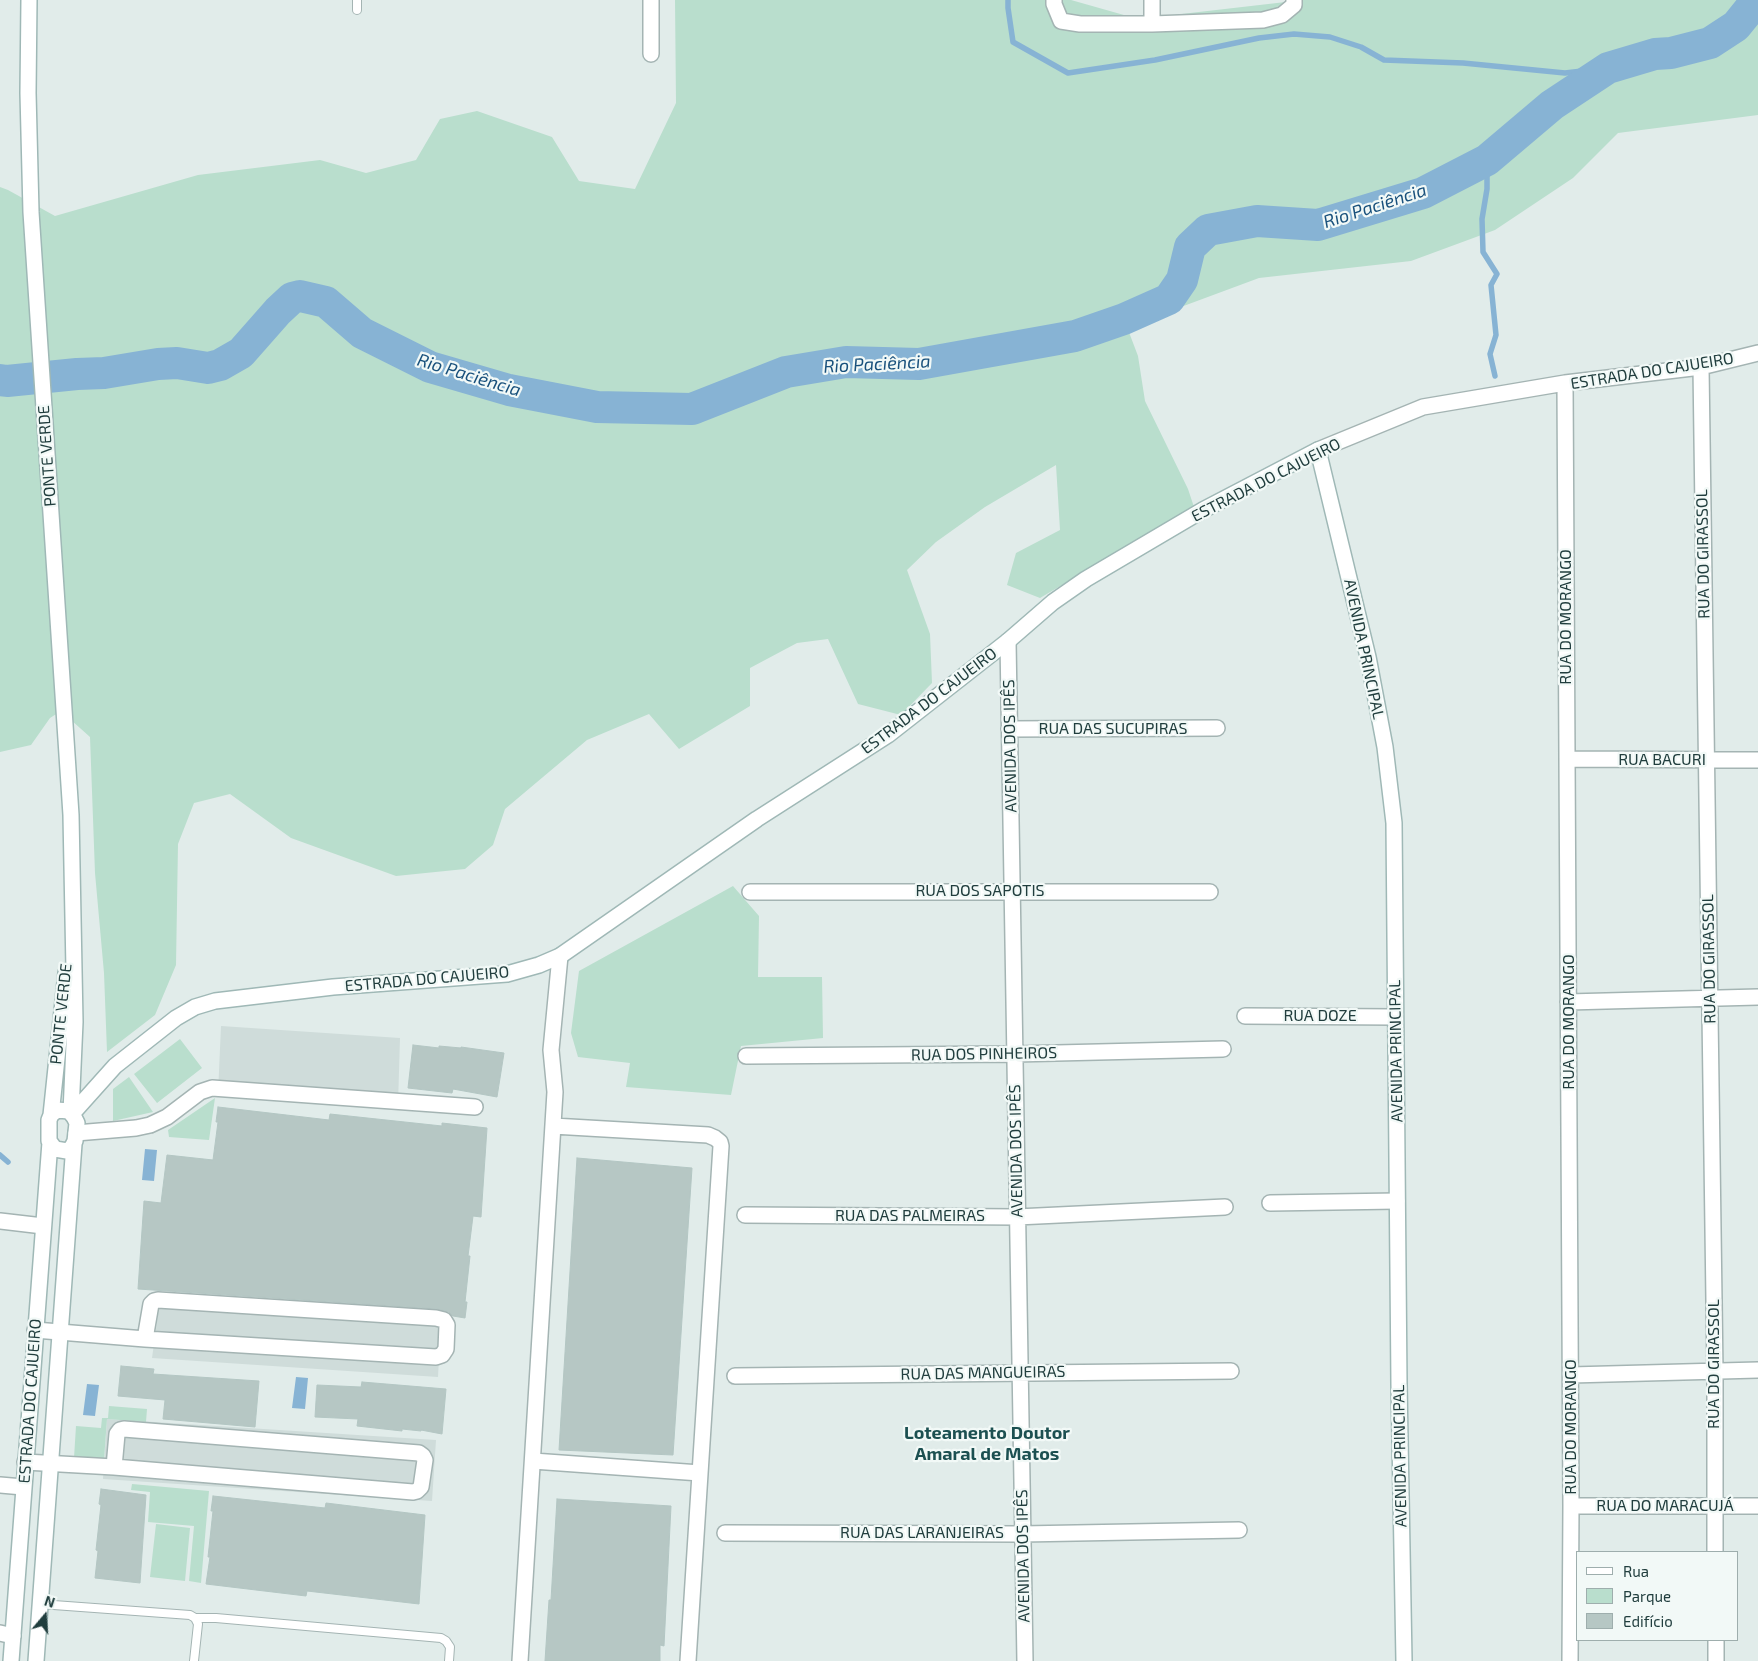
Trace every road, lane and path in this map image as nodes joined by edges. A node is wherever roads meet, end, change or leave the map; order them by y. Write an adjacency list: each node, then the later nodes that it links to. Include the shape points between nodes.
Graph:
1 (29, 0): 23 (street, PONTE VERDE, via 31,212 71,815)
2 (358, 0): 7 (lane)
3 (651, 0): 9 (street)
4 (1054, 0): 8 (street, via 1061,22)
5 (1152, 0): 8 (street)
6 (1294, 0): 8 (street, via 1294,5 1282,15 1263,20)
7 (357, 10)
8 (1152, 24)
9 (651, 54)
10 (1758, 353): 11 (street, ESTRADA DO CAJUEIRO)
11 (1701, 367): 12 (street, ESTRADA DO CAJUEIRO); 19 (street, RUA DO GIRASSOL)
12 (1565, 384): 13 (street, ESTRADA DO CAJUEIRO, via 1423,407); 17 (street, RUA DO MORANGO)
13 (1318, 450): 14 (street, ESTRADA DO CAJUEIRO, via 1219,501 1086,579 1053,602); 29 (street, AVENIDA PRINCIPAL, via 1368,657 1385,747 1394,823)
14 (1008, 641): 16 (street, AVENIDA DOS IPÊS); 24 (street, ESTRADA DO CAJUEIRO, via 888,735 757,819)
15 (1217, 728): 16 (street, RUA DAS SUCUPIRAS)
16 (1009, 729): 20 (street, AVENIDA DOS IPÊS)
17 (1567, 760): 19 (street, RUA BACURI); 27 (street, RUA DO MORANGO)
18 (1758, 760): 19 (street, RUA BACURI)
19 (1706, 761): 26 (street, RUA DO GIRASSOL)
20 (1012, 891): 21 (street, RUA DOS SAPOTIS); 22 (street, RUA DOS SAPOTIS); 31 (street, AVENIDA DOS IPÊS)
21 (750, 892)
22 (1210, 892)
23 (72, 912): 35 (street, PONTE VERDE, via 75,1022); 36 (street, PONTE VERDE)
24 (560, 956): 33 (street, ESTRADA DO CAJUEIRO, via 507,974 333,987 215,1001 176,1018); 37 (street, via 551,1050 555,1092)
25 (1758, 997): 26 (street)
26 (1710, 999): 27 (street); 52 (street, RUA DO GIRASSOL)
27 (1568, 1002): 54 (street, RUA DO MORANGO)
28 (1245, 1016): 29 (street, RUA DOZE)
29 (1396, 1016): 40 (street, AVENIDA PRINCIPAL)
30 (1223, 1049): 31 (street, RUA DOS PINHEIROS)
31 (1015, 1054): 32 (street, RUA DOS PINHEIROS); 44 (street, AVENIDA DOS IPÊS)
32 (746, 1056)
33 (115, 1066): 35 (street, ESTRADA DO CAJUEIRO); 38 (street, ESTRADA DO CAJUEIRO)
34 (475, 1107): 38 (street, via 212,1088 200,1092 167,1117 150,1125)
35 (72, 1113): 36 (street, via 56,1110); 38 (street, via 77,1123)
36 (50, 1116): 39 (street)
37 (552, 1126): 56 (street); 60 (street, via 708,1135 720,1142)
38 (76, 1135): 39 (street, via 70,1150 62,1152); 48 (street, ESTRADA DO CAJUEIRO)
39 (50, 1142): 46 (street, ESTRADA DO CAJUEIRO)
40 (1397, 1201): 41 (street); 82 (street, AVENIDA PRINCIPAL)
41 (1270, 1203)
42 (1225, 1207): 44 (street, RUA DAS PALMEIRAS)
43 (744, 1216): 44 (street, RUA DAS PALMEIRAS)
44 (1017, 1217): 53 (street, AVENIDA DOS IPÊS)
45 (0, 1221): 46 (street)
46 (43, 1226): 47 (street, ESTRADA DO CAJUEIRO)
47 (35, 1330): 48 (street); 57 (street, ESTRADA DO CAJUEIRO)
48 (60, 1332): 49 (street); 58 (street, ESTRADA DO CAJUEIRO)
49 (145, 1339): 49 (street, via 436,1357 446,1349 447,1325 444,1320 436,1318 158,1300 151,1304)
50 (1758, 1370): 52 (street)
51 (1231, 1371): 53 (street, RUA DAS MANGUEIRAS)
52 (1715, 1372): 54 (street); 64 (street, RUA DO GIRASSOL)
53 (1020, 1373): 55 (street, RUA DAS MANGUEIRAS); 68 (street, AVENIDA DOS IPÊS)
54 (1571, 1375): 63 (street, RUA DO MORANGO)
55 (735, 1376)
56 (532, 1461): 60 (street); 79 (street)
57 (25, 1462): 58 (street); 62 (street, ESTRADA DO CAJUEIRO)
58 (50, 1463): 59 (street); 71 (street, ESTRADA DO CAJUEIRO)
59 (114, 1467): 59 (street, via 413,1492 421,1487 425,1460 419,1453 124,1429 117,1434)
60 (700, 1474): 80 (street)
61 (0, 1485): 62 (street)
62 (23, 1487): 70 (street, ESTRADA DO CAJUEIRO)
63 (1571, 1506): 64 (street, RUA DO MARACUJÁ); 83 (street, RUA DO MORANGO)
64 (1714, 1506): 65 (street, RUA DO MARACUJÁ); 69 (street, RUA DO GIRASSOL)
65 (1758, 1506)
66 (1239, 1530): 68 (street, RUA DAS LARANJEIRAS)
67 (725, 1532): 68 (street, RUA DAS LARANJEIRAS)
68 (1022, 1534): 81 (street, AVENIDA DOS IPÊS)
69 (1714, 1551)
70 (15, 1601): 71 (street); 73 (street, ESTRADA DO CAJUEIRO)
71 (40, 1604): 72 (lane); 76 (street, ESTRADA DO CAJUEIRO)
72 (196, 1618): 77 (lane); 78 (lane, via 441,1638 450,1647)
73 (6, 1634): 75 (street, ESTRADA DO CAJUEIRO)
74 (1716, 1641): 84 (street)
75 (11, 1661)
76 (36, 1661)
77 (194, 1661)
78 (449, 1661)
79 (520, 1661)
80 (688, 1661)
81 (1025, 1661)
82 (1404, 1661)
83 (1570, 1661)
84 (1716, 1661)

